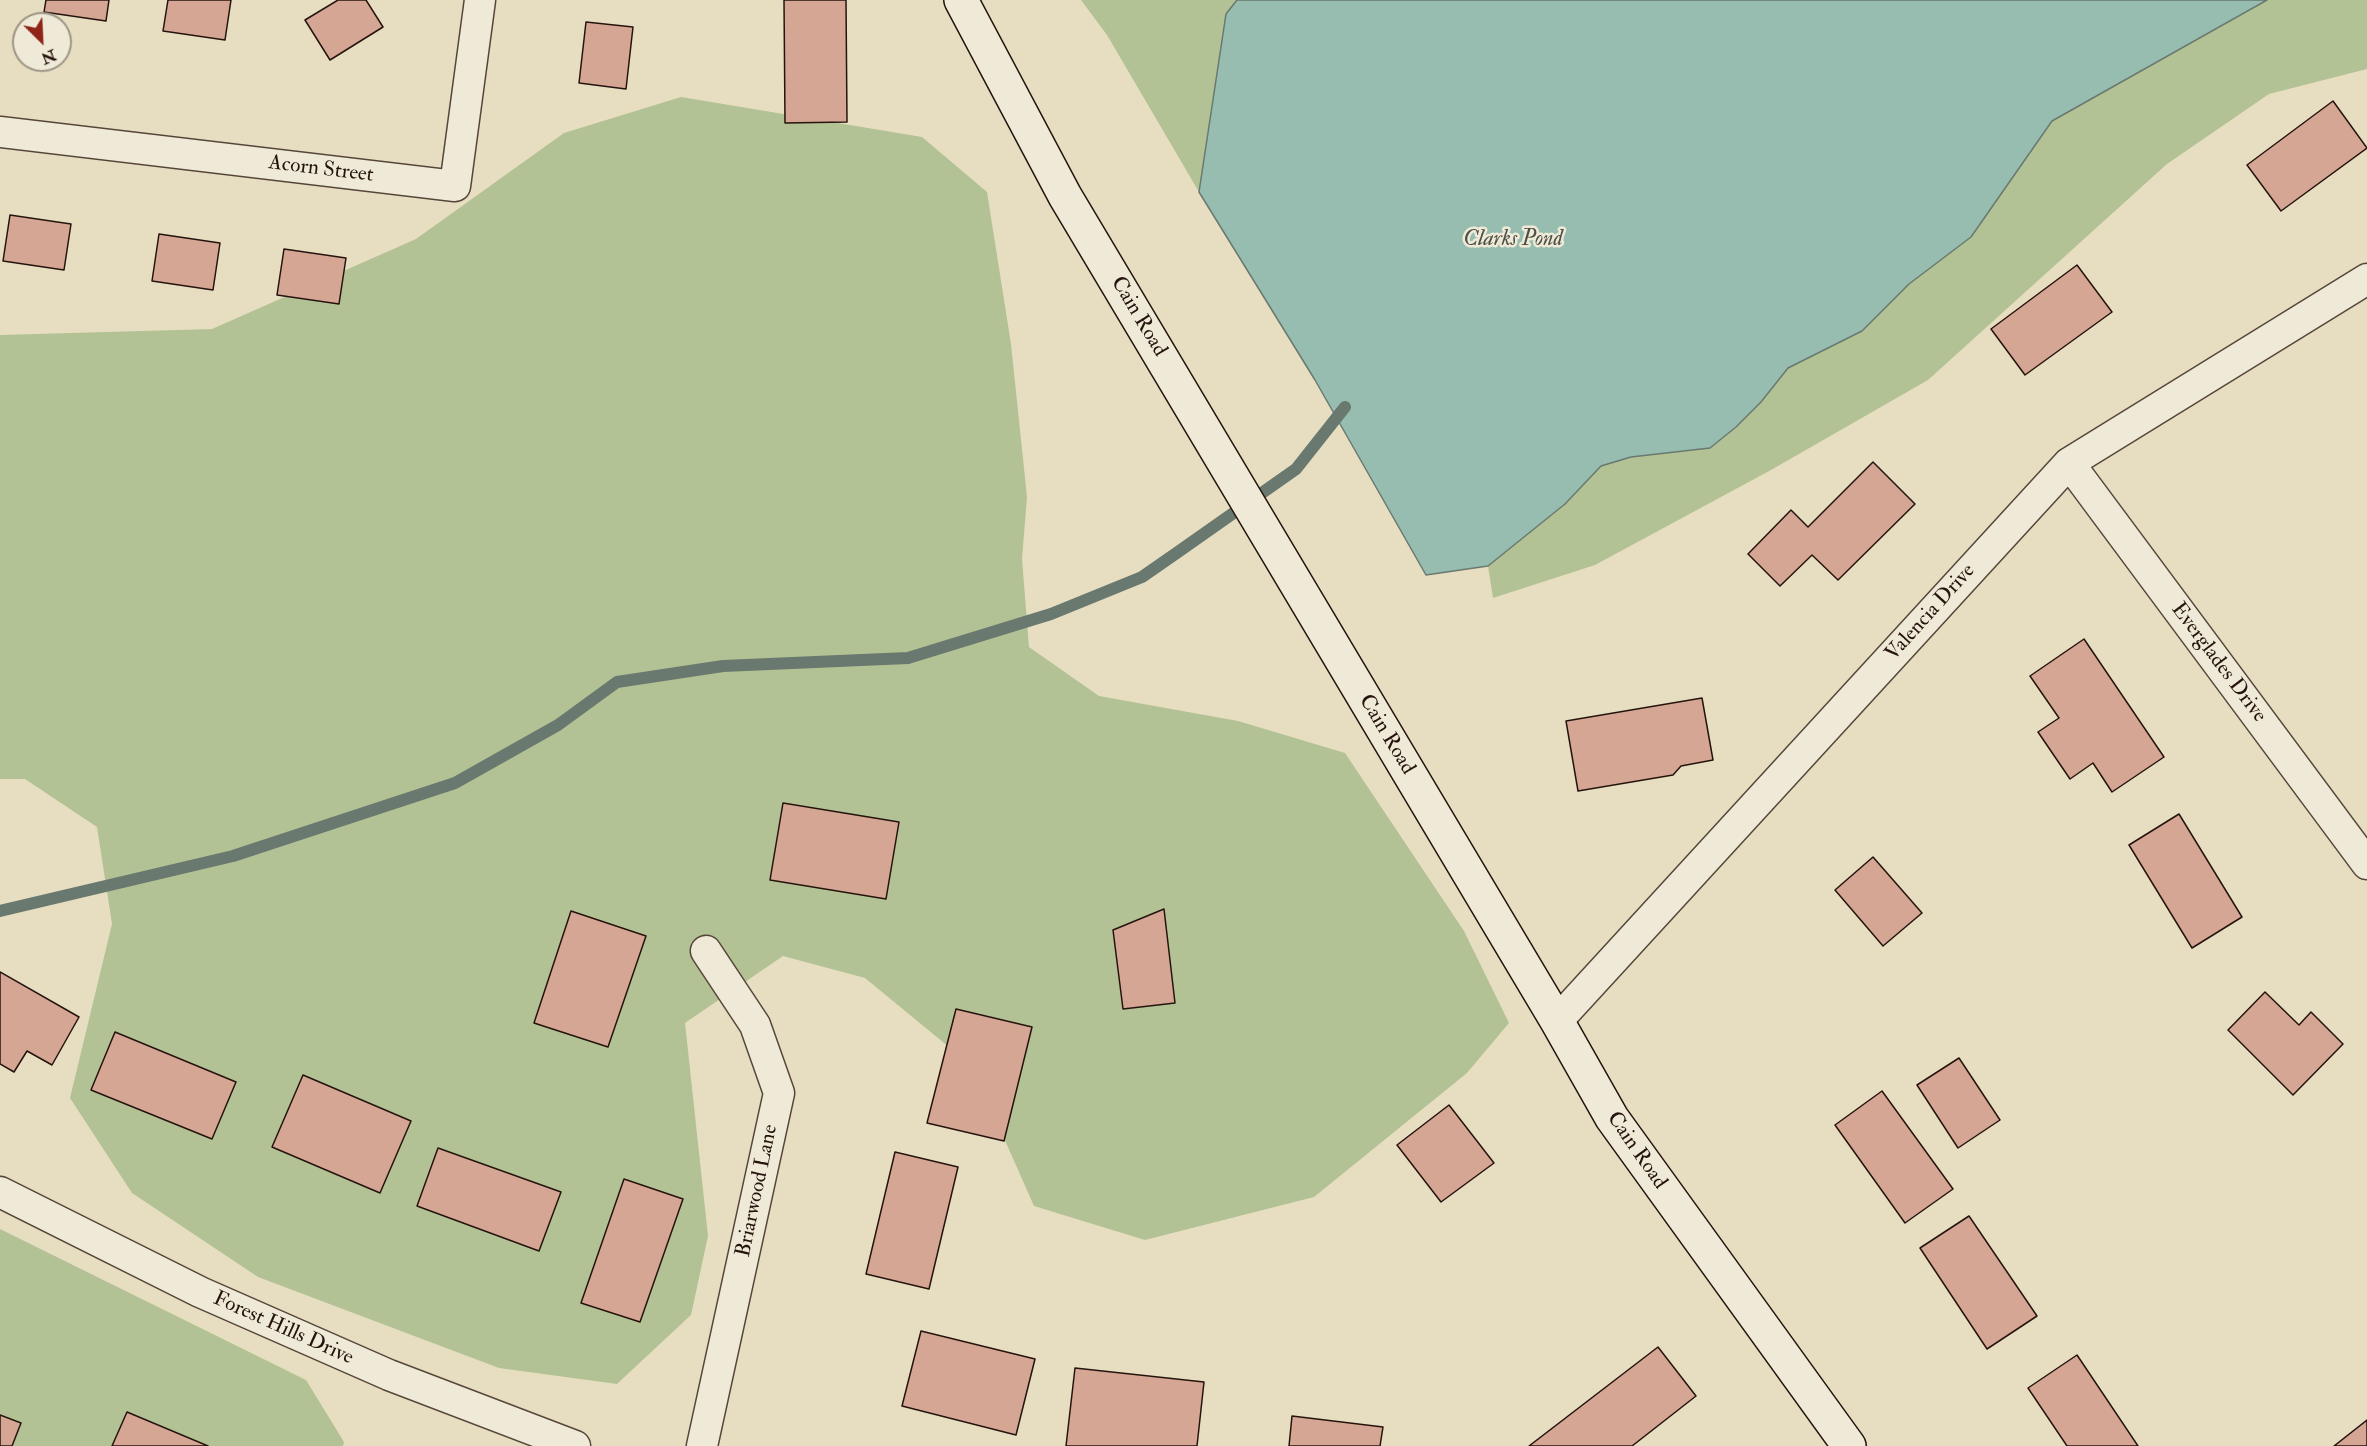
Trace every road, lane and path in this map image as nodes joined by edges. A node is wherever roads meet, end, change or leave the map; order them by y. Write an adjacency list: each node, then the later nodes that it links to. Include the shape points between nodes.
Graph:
1 (480, 0): 3 (street, Acorn Street, via 455,186)
2 (961, 0): 8 (main road, Cain Road, via 1065,196)
3 (0, 132)
4 (2367, 279): 5 (street, Valencia Drive)
5 (2068, 462): 6 (street, Everglades Drive); 8 (street, Valencia Drive)
6 (2367, 864)
7 (706, 951): 11 (street, Briarwood Lane, via 755,1025 779,1093)
8 (1557, 1022): 12 (main road, Cain Road, via 1612,1118)
9 (0, 1192): 10 (street, Forest Hills Drive, via 200,1292 389,1375)
10 (575, 1446)
11 (702, 1446)
12 (1849, 1446)

